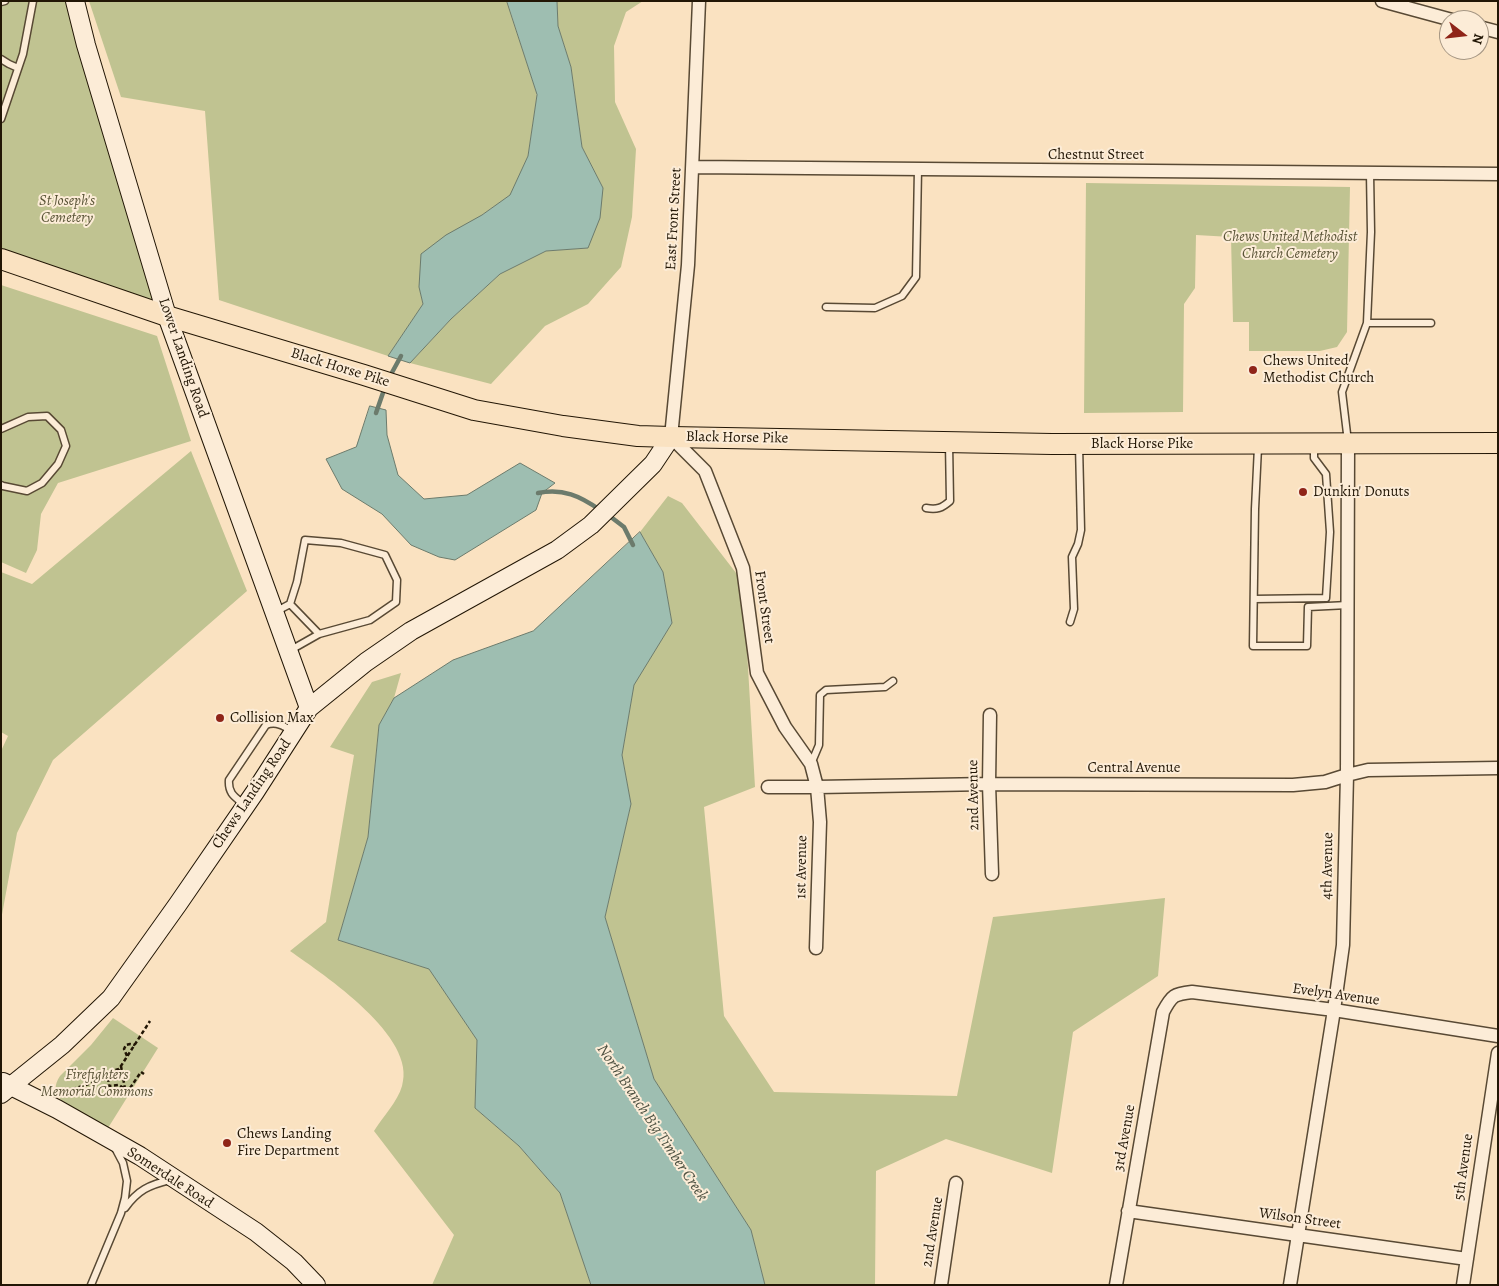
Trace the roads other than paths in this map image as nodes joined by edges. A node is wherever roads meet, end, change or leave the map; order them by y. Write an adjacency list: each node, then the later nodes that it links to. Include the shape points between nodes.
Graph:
1 (5, 1): 6 (lane)
2 (32, 1): 9 (lane)
3 (75, 1): 17 (main road, Lower Landing Road)
4 (699, 1): 11 (street, East Front Street)
5 (1382, 1): 7 (street)
6 (1, 2)
7 (1439, 16)
8 (1, 59): 9 (lane)
9 (18, 68): 10 (lane)
10 (1, 119)
11 (693, 168): 12 (street, Chestnut Street); 21 (street, East Front Street, via 688,265)
12 (918, 169): 13 (street, Chestnut Street); 16 (lane, via 916,277 902,296 875,308)
13 (1370, 173): 14 (street, Chestnut Street); 18 (lane)
14 (1498, 174)
15 (1, 259): 17 (main road, Black Horse Pike)
16 (826, 307)
17 (167, 316): 21 (main road, Black Horse Pike, via 474,410 563,426); 35 (main road, Lower Landing Road)
18 (1367, 323): 19 (lane); 25 (lane, via 1342,392)
19 (1431, 323)
20 (1, 429): 28 (lane, via 28,417 47,416 61,430 66,446 58,464 42,484 27,491)
21 (671, 437): 22 (main road, Black Horse Pike); 40 (main road, Chews Landing Road, via 653,464 590,525 557,550 411,631); 43 (street, Front Street, via 705,471 743,568 757,673 785,728)
22 (949, 442): 27 (main road, Black Horse Pike); 29 (lane, via 950,501 943,507)
23 (1258, 443): 24 (main road, Black Horse Pike); 27 (main road, Black Horse Pike); 31 (lane)
24 (1314, 443): 25 (main road, Black Horse Pike); 30 (lane, via 1314,458 1326,474 1330,532 1326,598)
25 (1348, 443): 26 (main road, Black Horse Pike); 33 (street, 4th Avenue)
26 (1498, 443)
27 (1079, 444): 36 (lane, via 1081,530 1072,557 1074,609)
28 (1, 485)
29 (926, 508)
30 (1309, 599): 31 (lane); 34 (lane)
31 (1254, 600): 34 (lane, via 1253,646 1307,646)
32 (290, 604): 35 (lane); 37 (lane); 37 (lane, via 305,540 341,543 385,555 397,580 396,602 370,620)
33 (1348, 605): 34 (lane); 45 (street, 4th Avenue)
34 (1308, 607)
35 (274, 612): 38 (main road, Lower Landing Road)
36 (1070, 622)
37 (319, 634): 38 (lane)
38 (288, 651): 40 (main road, Lower Landing Road)
39 (893, 681): 43 (lane, via 885,686 826,690 820,695 819,745)
40 (309, 708): 42 (main road, Chews Landing Road)
41 (990, 715): 46 (street, 2nd Avenue)
42 (294, 732): 49 (main road, Chews Landing Road); 49 (lane, via 279,724 266,725 229,780 231,794)
43 (811, 764): 48 (street, Front Street)
44 (1498, 768): 45 (street, Central Avenue, via 1368,770)
45 (1347, 775): 46 (street, Central Avenue, via 1325,782 1293,785); 53 (street, 4th Avenue, via 1343,945)
46 (990, 784): 48 (street, Central Avenue); 50 (street, 2nd Avenue)
47 (768, 787): 48 (street, Central Avenue)
48 (817, 788): 51 (street, 1st Avenue, via 820,822)
49 (246, 805): 56 (main road, Chews Landing Road, via 111,998 62,1045)
50 (992, 874)
51 (816, 948)
52 (1170, 998): 53 (street, Evelyn Avenue, via 1192,992); 60 (street, 3rd Avenue, via 1163,1012)
53 (1334, 1010): 54 (street, Evelyn Avenue); 62 (street, 4th Avenue)
54 (1498, 1036)
55 (1498, 1053): 63 (street, 5th Avenue)
56 (5, 1087): 57 (main road, Somerdale Road, via 57,1108)
57 (111, 1140): 58 (main road, Somerdale Road); 61 (lane, via 123,1163 127,1181)
58 (174, 1179): 61 (lane, via 148,1186); 65 (main road, Somerdale Road, via 256,1232 294,1262)
59 (956, 1183): 66 (street, 2nd Avenue)
60 (1128, 1211): 62 (street, Wilson Street); 67 (street, 3rd Avenue)
61 (121, 1213): 64 (lane)
62 (1298, 1235): 63 (street, Wilson Street); 68 (street, 4th Avenue)
63 (1467, 1260): 69 (street, 5th Avenue)
64 (91, 1285)
65 (316, 1285)
66 (941, 1285)
67 (1116, 1285)
68 (1290, 1285)
69 (1463, 1285)

